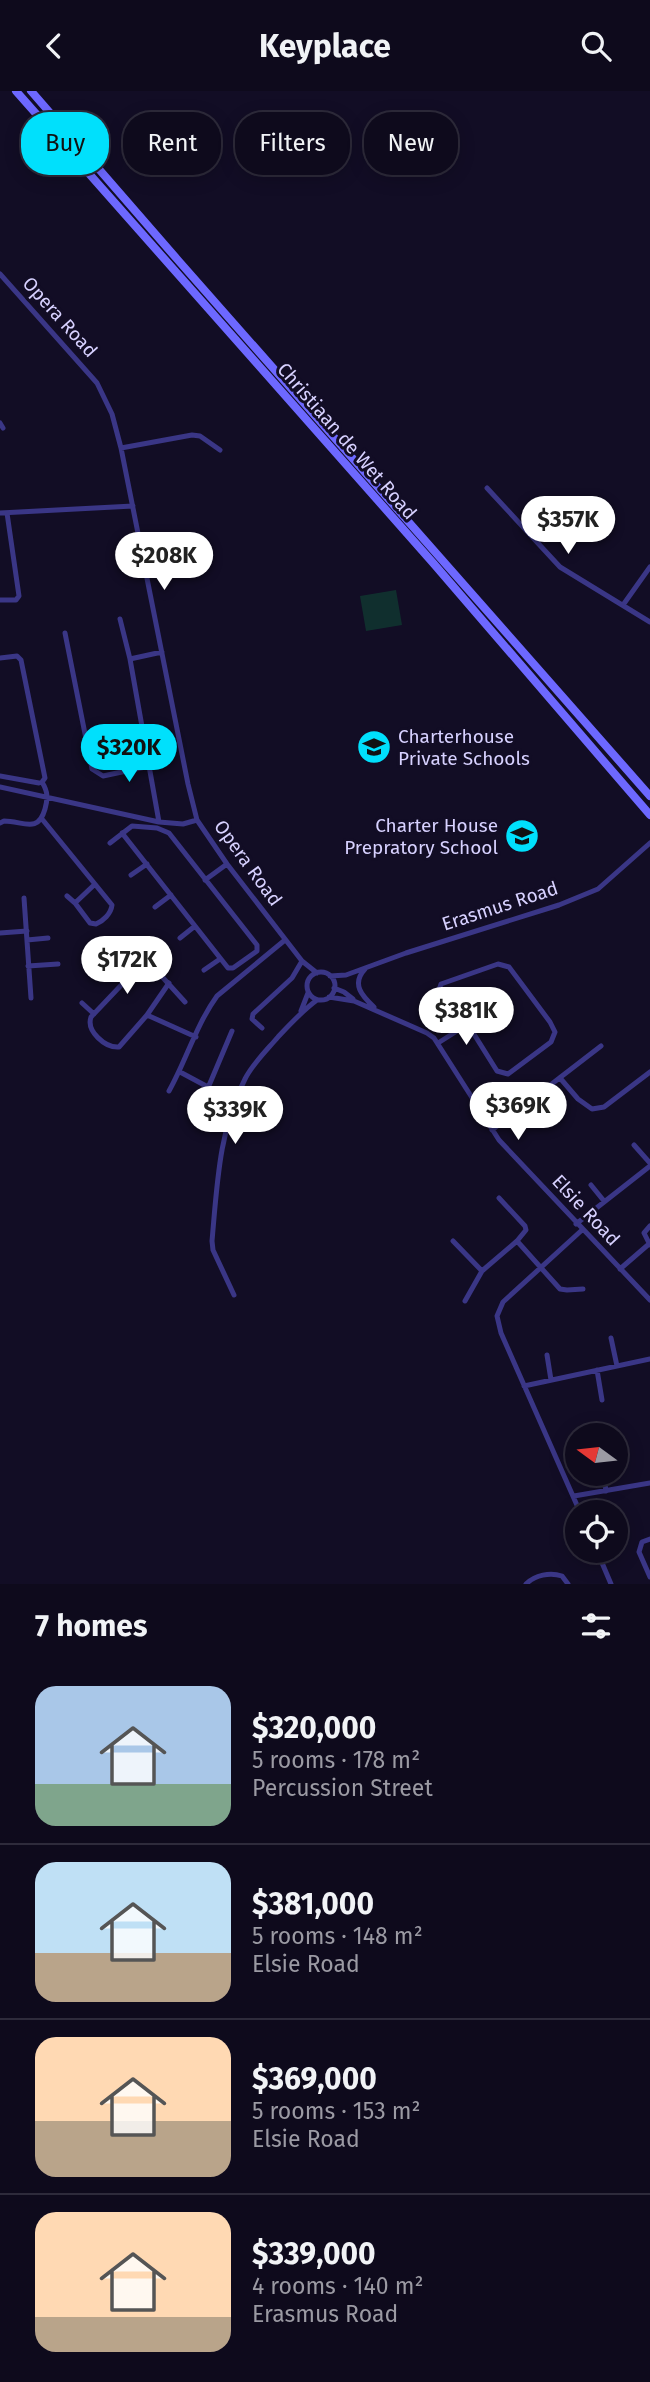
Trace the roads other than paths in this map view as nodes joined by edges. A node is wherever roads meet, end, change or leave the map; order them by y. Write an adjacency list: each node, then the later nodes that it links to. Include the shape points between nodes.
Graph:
1 (16, 91): 24 (main road, Christiaan de Wet Road)
2 (31, 91): 22 (main road, Christiaan de Wet Road)
3 (0, 274): 4 (street, Opera Road, via 97,383)
4 (121, 448): 5 (street, via 192,435); 7 (street, Opera Road)
5 (220, 450)
6 (487, 488): 11 (street, via 560,567)
7 (133, 506): 8 (street); 15 (street, Opera Road)
8 (4, 513): 10 (street, via 19,596)
9 (650, 567): 11 (street)
10 (0, 600)
11 (623, 605): 13 (street)
12 (120, 619): 17 (street)
13 (650, 622)
14 (65, 633): 18 (street, via 92,769 103,776)
15 (162, 652): 17 (street); 26 (street, Opera Road)
16 (0, 658): 20 (street, via 17,656 21,660 45,778)
17 (130, 659): 18 (street)
18 (150, 766): 27 (street)
19 (0, 776): 20 (street)
20 (42, 782): 23 (street)
21 (0, 787): 23 (street)
22 (650, 796)
23 (48, 797): 25 (street); 27 (street)
24 (650, 815)
25 (42, 819): 28 (street, via 35,824); 36 (street)
26 (197, 820): 27 (street); 33 (street, Opera Road)
27 (159, 822)
28 (0, 823)
29 (122, 833): 30 (street); 32 (street); 35 (street, via 138,825 169,833)
30 (110, 843)
31 (650, 843): 53 (street, Erasmus Road, via 598,890)
32 (147, 864): 34 (street); 37 (street)
33 (227, 864): 35 (street); 48 (street, Opera Road)
34 (131, 875)
35 (205, 880): 49 (street, via 258,948 233,968)
36 (94, 885): 40 (street); 40 (street, via 111,905 109,914 90,923)
37 (171, 895): 41 (street); 42 (street)
38 (67, 896): 40 (street)
39 (24, 898): 43 (street)
40 (75, 903)
41 (155, 907)
42 (195, 926): 46 (street); 49 (street)
43 (27, 931): 44 (street); 47 (street)
44 (0, 933)
45 (48, 938): 47 (street)
46 (180, 938)
47 (27, 940): 52 (street)
48 (285, 940): 50 (street, Opera Road); 75 (street, via 217,996)
49 (220, 959): 54 (street)
50 (303, 963): 55 (street, Opera Road); 58 (street, Opera Road); 73 (street, via 253,1014 252,1019)
51 (58, 964): 52 (street)
52 (28, 966): 63 (street)
53 (369, 966): 56 (street, Erasmus Road); 68 (street, via 358,985)
54 (204, 970)
55 (317, 973): 57 (street); 58 (street)
56 (346, 975): 57 (street, Erasmus Road); 60 (street, Erasmus Road)
57 (330, 976): 60 (street)
58 (308, 980): 61 (street)
59 (169, 983): 66 (street); 70 (street, via 146,959); 71 (street)
60 (335, 987): 62 (street); 65 (street, Elsie Road)
61 (308, 993): 64 (street); 69 (street)
62 (329, 997): 64 (street); 65 (street, Elsie Road)
63 (30, 998)
64 (317, 1000): 69 (street)
65 (354, 1000): 68 (street, Elsie Road)
66 (185, 1002)
67 (82, 1003): 70 (street)
68 (376, 1009): 76 (street, Elsie Road)
69 (301, 1011): 100 (street, via 246,1078 223,1143 212,1241)
70 (94, 1014): 71 (street, via 89,1024 92,1031 115,1048)
71 (146, 1015): 75 (street)
72 (468, 1024): 72 (street, via 502,1074 511,1073 555,1037 550,1021 509,967 498,964 441,983 438,993); 76 (street)
73 (262, 1028)
74 (232, 1031): 81 (street)
75 (196, 1037): 78 (street)
76 (438, 1043): 84 (street, Elsie Road)
77 (601, 1046): 80 (street)
78 (180, 1072): 81 (street); 82 (street)
79 (650, 1072): 80 (street, via 604,1107 592,1109)
80 (560, 1078): 84 (street)
81 (208, 1087): 83 (street)
82 (169, 1091)
83 (197, 1114)
84 (492, 1130): 90 (street, Elsie Road)
85 (634, 1145): 86 (street)
86 (650, 1164): 89 (street)
87 (591, 1185): 89 (street)
88 (499, 1198): 94 (street, via 525,1226)
89 (604, 1201): 90 (street)
90 (576, 1224): 92 (street, Elsie Road)
91 (650, 1226): 95 (street, via 644,1233)
92 (582, 1230): 96 (street); 97 (street, Elsie Road)
93 (453, 1241): 98 (street)
94 (517, 1241): 96 (street); 98 (street)
95 (650, 1244): 97 (street)
96 (541, 1268): 99 (street, via 560,1289); 109 (street, via 503,1302 497,1316)
97 (620, 1269): 101 (street, Elsie Road)
98 (482, 1271): 102 (street)
99 (583, 1289)
100 (234, 1295)
101 (650, 1300)
102 (465, 1301)
103 (611, 1338): 106 (street)
104 (547, 1355): 108 (street)
105 (650, 1359): 106 (street)
106 (618, 1366): 107 (street)
107 (597, 1370): 108 (street); 110 (street)
108 (551, 1380): 109 (street)
109 (524, 1386): 114 (street)
110 (602, 1400)
111 (650, 1483): 113 (street)
112 (605, 1486): 113 (street)
113 (606, 1492): 114 (street)
114 (574, 1496): 115 (street)
115 (576, 1500)
116 (650, 1539): 118 (street, via 642,1542 639,1552)
117 (602, 1563): 121 (street)
118 (650, 1577)
119 (526, 1584): 120 (street, via 550,1573)
120 (569, 1584)
121 (611, 1584)

